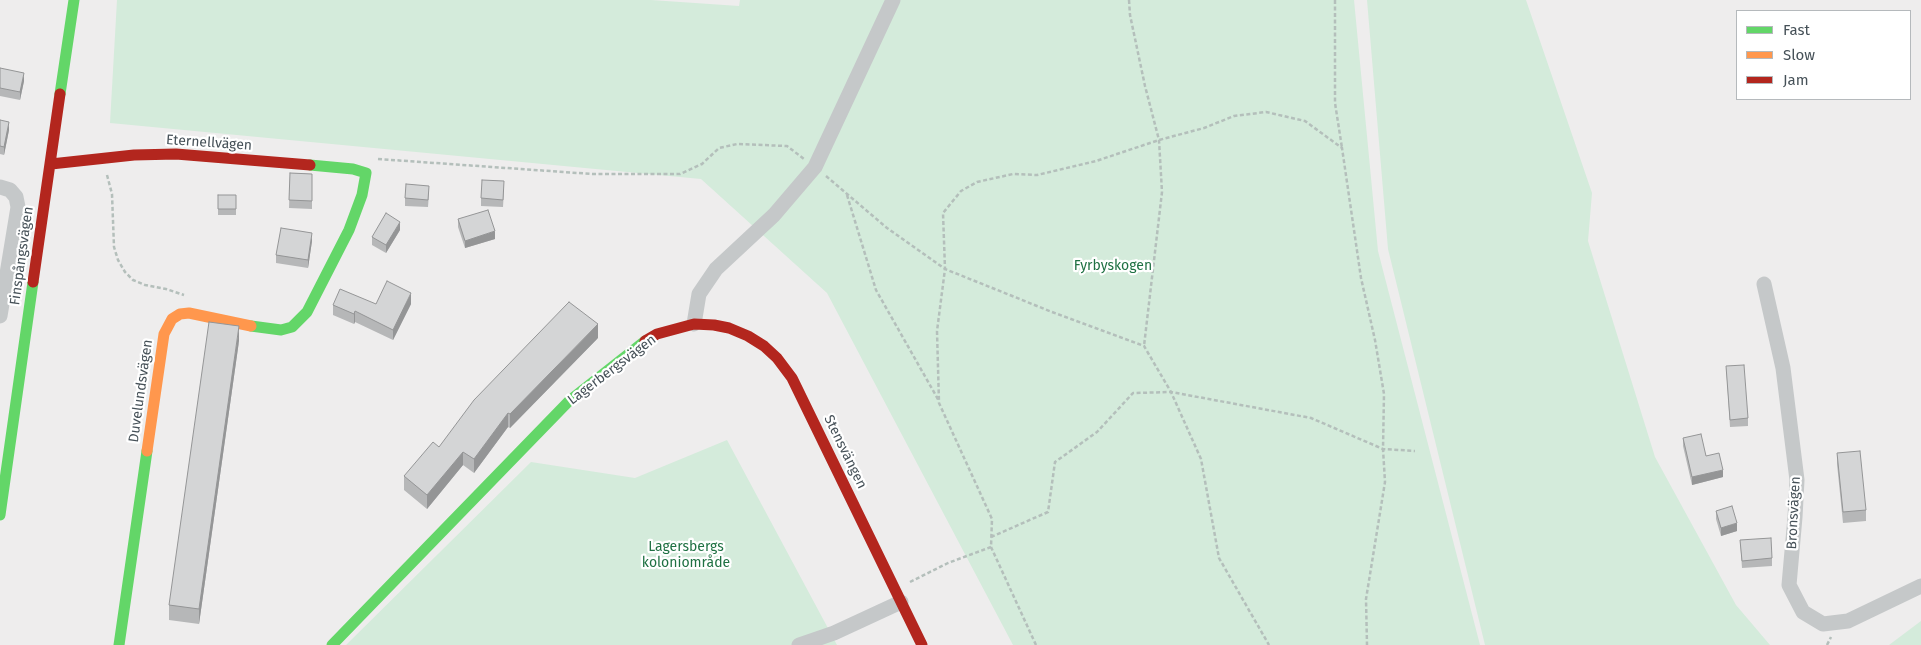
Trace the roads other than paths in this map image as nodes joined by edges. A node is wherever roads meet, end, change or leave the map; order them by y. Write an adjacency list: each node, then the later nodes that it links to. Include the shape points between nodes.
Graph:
1 (74, 0): 3 (street, Finspångsvägen)
2 (893, 0): 8 (street, via 815,167 774,214 710,277 699,294)
3 (51, 164): 4 (street, Eternellvägen, via 176,154 353,169); 9 (street, Finspångsvägen)
4 (366, 173): 12 (street, Duvelundsvägen, via 349,230 307,312 292,327 266,329 190,313 172,318 168,325)
5 (5, 188): 7 (street, via 16,197 18,206)
6 (1764, 284): 10 (street, Bronsvägen, via 1783,368 1797,480 1789,585 1792,592 1803,612 1823,624 1848,621)
7 (0, 316)
8 (694, 324): 11 (street, Stensvängen, via 730,328 764,346 777,358 792,378); 13 (street, Lagerbergsvägen, via 657,334 642,343 569,401)
9 (0, 516)
10 (1921, 586)
11 (898, 596): 14 (street, via 834,632); 15 (street, Stensvängen)
12 (119, 645)
13 (332, 645)
14 (799, 645)
15 (922, 645)

